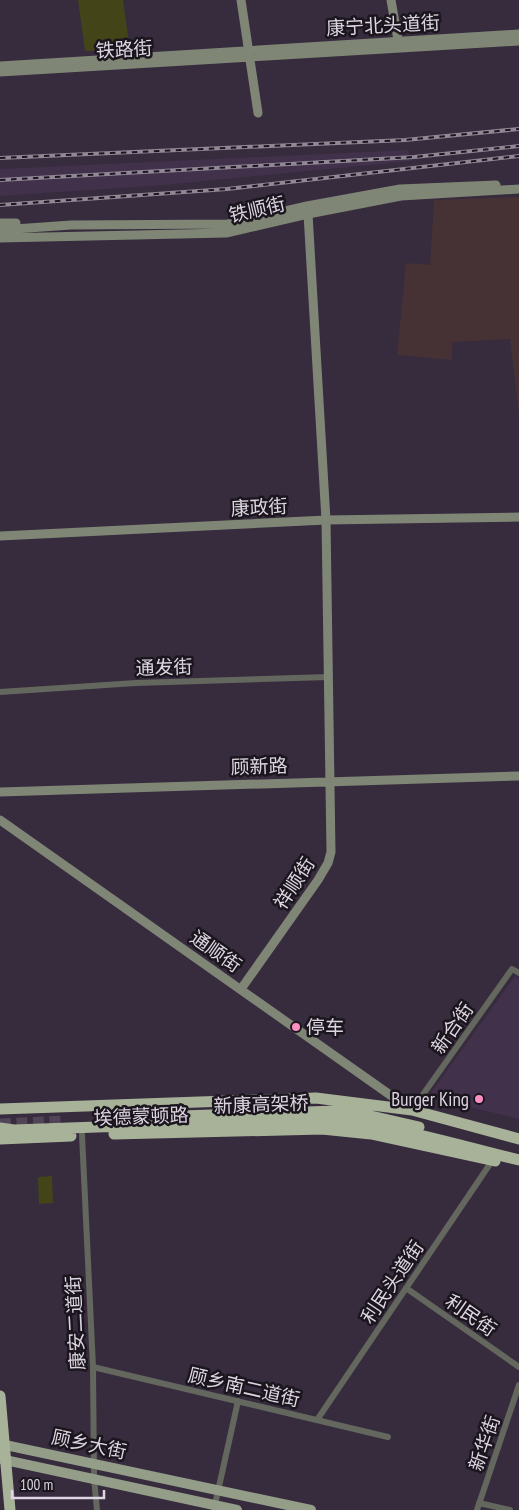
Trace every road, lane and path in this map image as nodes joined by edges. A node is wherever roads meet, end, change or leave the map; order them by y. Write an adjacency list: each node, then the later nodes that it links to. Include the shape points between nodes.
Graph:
1 (241, 0): 6 (street)
2 (391, 0): 5 (street)
3 (519, 34): 5 (street, 康宁北头道街)
4 (519, 41): 5 (street, 康宁北头道街)
5 (399, 45): 6 (street, 康宁北头道街)
6 (249, 54): 7 (street, 铁路街); 8 (street, 铁路街); 9 (street)
7 (0, 66)
8 (0, 72)
9 (258, 113)
10 (519, 184): 14 (street, 铁顺街, via 400,189 218,225)
11 (519, 189): 12 (street, 铁顺街, via 401,196)
12 (308, 214): 16 (street, 铁顺街, via 226,233); 20 (street, 祥顺街)
13 (0, 223): 14 (street, via 54,221)
14 (71, 225): 15 (street, 铁顺街)
15 (0, 230)
16 (71, 235): 17 (street, 铁顺街); 18 (street, via 56,239)
17 (0, 238)
18 (0, 242)
19 (519, 517): 20 (street, 康政街)
20 (326, 520): 21 (street, 康政街); 22 (street, 祥顺街)
21 (0, 536)
22 (329, 676): 23 (street, 通发街, via 136,682); 25 (street, 祥顺街)
23 (0, 692)
24 (519, 776): 25 (street, 顾新路)
25 (329, 780): 26 (street, 顾新路); 29 (street, 祥顺街, via 331,852 328,863)
26 (0, 792)
27 (0, 820): 29 (street, 通顺街)
28 (519, 973): 32 (street, 新合街, via 512,969)
29 (241, 989): 32 (street, 通顺街)
30 (346, 1102): 31 (highway, 埃德蒙顿路, via 316,1098); 32 (highway, 埃德蒙顿路); 37 (highway, 埃德蒙顿路, via 63,1118 337,1111 391,1120)
31 (0, 1109)
32 (412, 1110): 36 (highway, 埃德蒙顿路)
33 (0, 1128): 38 (highway, 新康高架桥, via 348,1121)
34 (82, 1135): 35 (highway, 埃德蒙顿路); 39 (highway, 埃德蒙顿路, via 322,1128 371,1134); 42 (street, 康安二道街)
35 (0, 1139)
36 (519, 1139)
37 (519, 1152)
38 (519, 1160)
39 (492, 1161): 40 (highway, 埃德蒙顿路); 41 (street, 利民头道街)
40 (519, 1167)
41 (406, 1288): 43 (street, 利民街); 47 (street, 利民头道街)
42 (93, 1367): 46 (street, 顾乡南二道街); 51 (street, 康安二道街)
43 (519, 1367)
44 (519, 1385): 55 (street, 新华街)
45 (0, 1396): 49 (highway)
46 (238, 1401): 47 (street, 顾乡南二道街); 53 (street)
47 (317, 1420): 48 (street, 顾乡南二道街)
48 (388, 1437)
49 (3, 1444): 50 (highway); 51 (main road, 顾乡大街)
50 (3, 1459): 52 (main road, 顾乡大街); 56 (highway)
51 (94, 1463): 52 (street, 康安二道街); 53 (main road, 顾乡大街)
52 (94, 1478): 54 (main road, 顾乡大街); 57 (street, 康安二道街)
53 (218, 1490): 54 (street); 59 (main road, 顾乡大街)
54 (214, 1507): 58 (main road, 顾乡大街)
55 (478, 1507): 60 (street)
56 (10, 1510)
57 (97, 1510)
58 (237, 1510)
59 (311, 1510)
60 (510, 1510)

